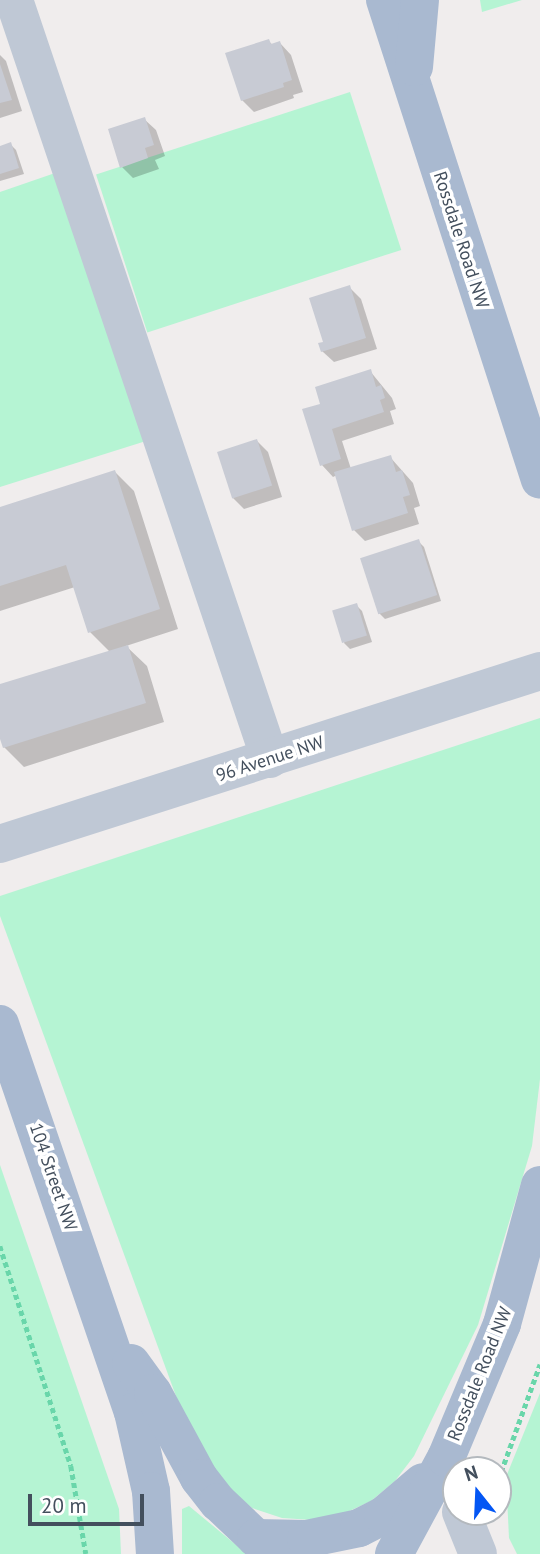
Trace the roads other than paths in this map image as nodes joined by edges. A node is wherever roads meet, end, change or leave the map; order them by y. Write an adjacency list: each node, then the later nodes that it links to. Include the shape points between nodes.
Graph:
1 (13, 0): 7 (street)
2 (385, 0): 4 (main road, Rossdale Road NW)
3 (419, 0): 4 (main road)
4 (412, 87): 5 (main road, Rossdale Road NW)
5 (540, 480)
6 (540, 671): 7 (street, 96 Avenue NW)
7 (270, 759): 8 (street, 96 Avenue NW)
8 (0, 844)
9 (0, 1024): 11 (main road, 104 Street NW)
10 (540, 1185): 12 (main road, Rossdale Road NW, via 502,1324)
11 (107, 1331): 16 (main road, via 153,1393 200,1478 218,1502); 17 (main road, via 144,1451)
12 (447, 1456)
13 (442, 1462): 16 (main road, via 411,1496 359,1528)
14 (442, 1465): 18 (main road, Rossdale Road NW)
15 (467, 1526): 19 (street)
16 (268, 1546)
17 (155, 1554)
18 (394, 1554)
19 (478, 1554)

